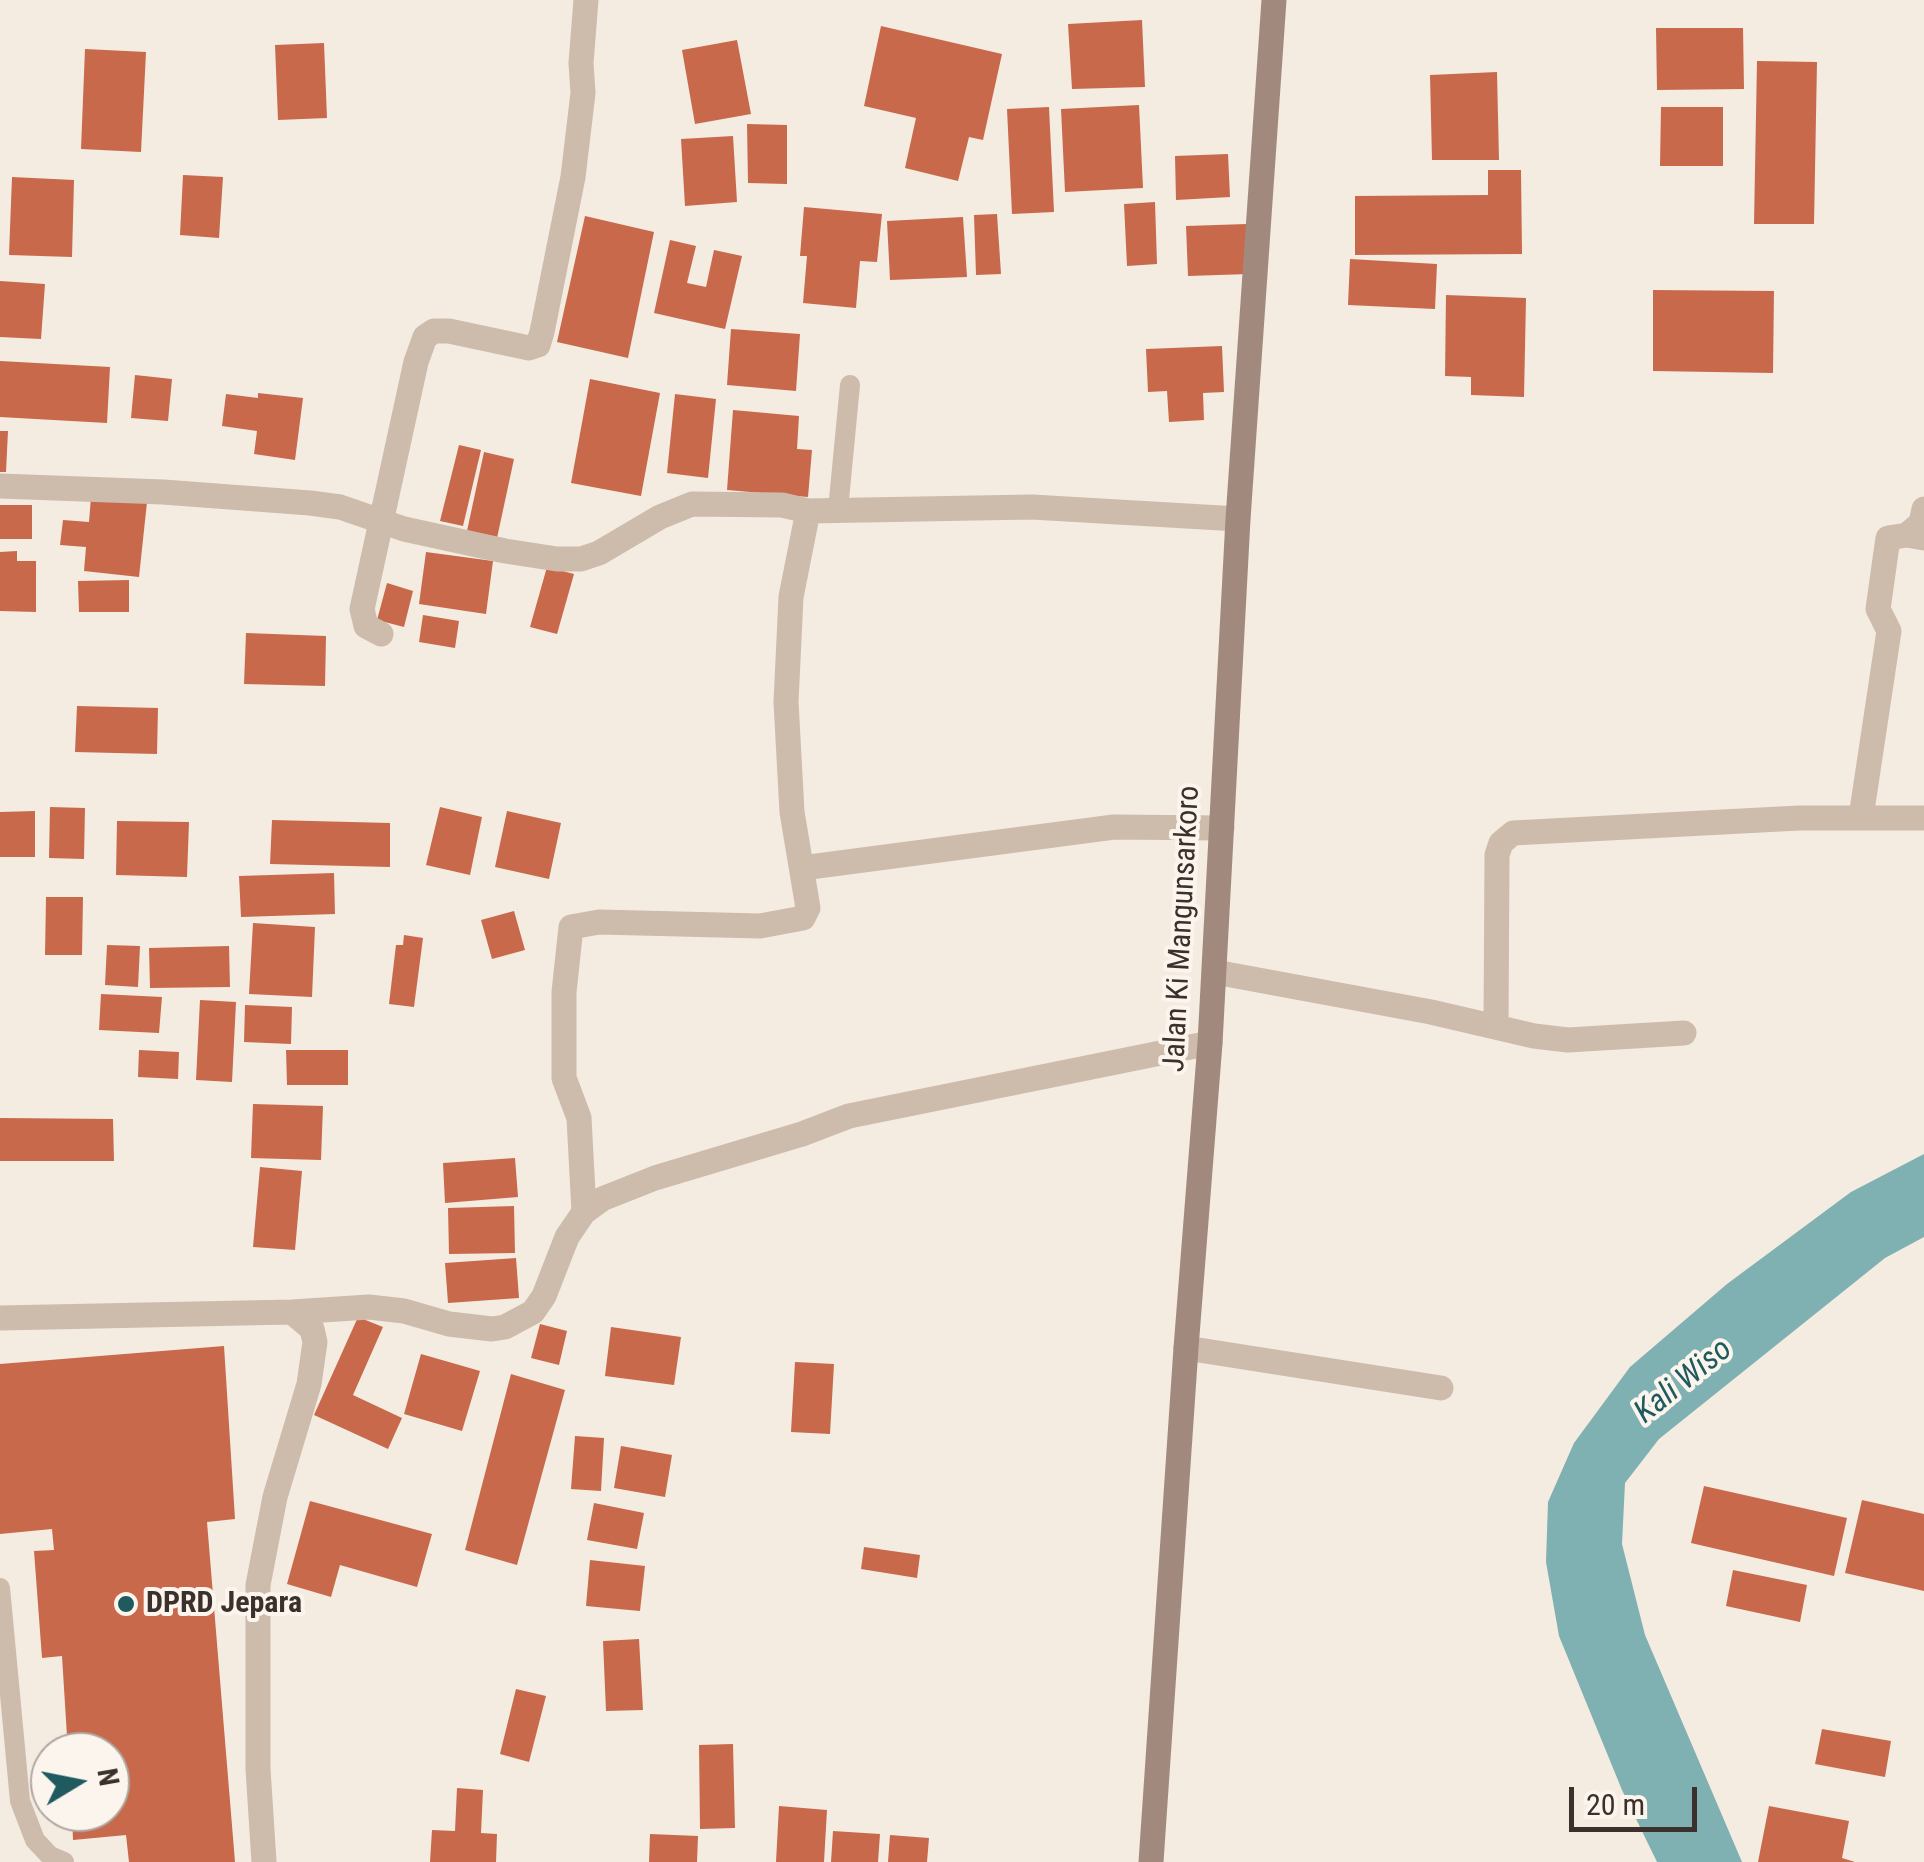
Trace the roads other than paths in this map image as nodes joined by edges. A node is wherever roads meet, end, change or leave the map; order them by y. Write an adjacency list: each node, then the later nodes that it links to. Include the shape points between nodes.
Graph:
1 (586, 0): 9 (street, via 574,176 538,345 449,331 425,337)
2 (1274, 0): 8 (main road, Jalan Ki Mangunsarkoro)
3 (850, 385): 6 (lane)
4 (0, 486): 9 (street, via 279,499)
5 (1924, 509): 10 (street)
6 (838, 510): 7 (street); 8 (street, via 1032,507)
7 (808, 511): 9 (street, via 692,504 581,559 505,551); 15 (street, via 791,596 786,702)
8 (1238, 519): 14 (main road, Jalan Ki Mangunsarkoro)
9 (380, 522): 11 (street, via 362,610 366,626)
10 (1916, 537): 12 (street, via 1888,538 1878,609 1889,632)
11 (381, 634)
12 (1861, 817): 13 (street); 17 (street, via 1508,836 1496,855)
13 (1924, 818)
14 (1222, 828): 15 (street, via 1114,827); 16 (main road, Jalan Ki Mangunsarkoro)
15 (802, 868): 20 (street, via 808,908 803,918 760,926 571,927 564,1078 579,1118)
16 (1214, 972): 17 (street); 19 (main road, Jalan Ki Mangunsarkoro)
17 (1496, 1026): 18 (street, via 1568,1040)
18 (1684, 1033)
19 (1210, 1043): 20 (street, via 849,1116 655,1178); 23 (main road, Jalan Ki Mangunsarkoro)
20 (584, 1212): 21 (street, via 566,1237 544,1296 513,1324 449,1324 369,1306)
21 (292, 1312): 22 (street); 27 (street, via 312,1329 315,1342 258,1585)
22 (0, 1318)
23 (1186, 1348): 24 (street); 28 (main road, Jalan Ki Mangunsarkoro)
24 (1441, 1388)
25 (0, 1588): 26 (lane, via 20,1801 35,1840)
26 (64, 1862)
27 (264, 1862)
28 (1151, 1862)

